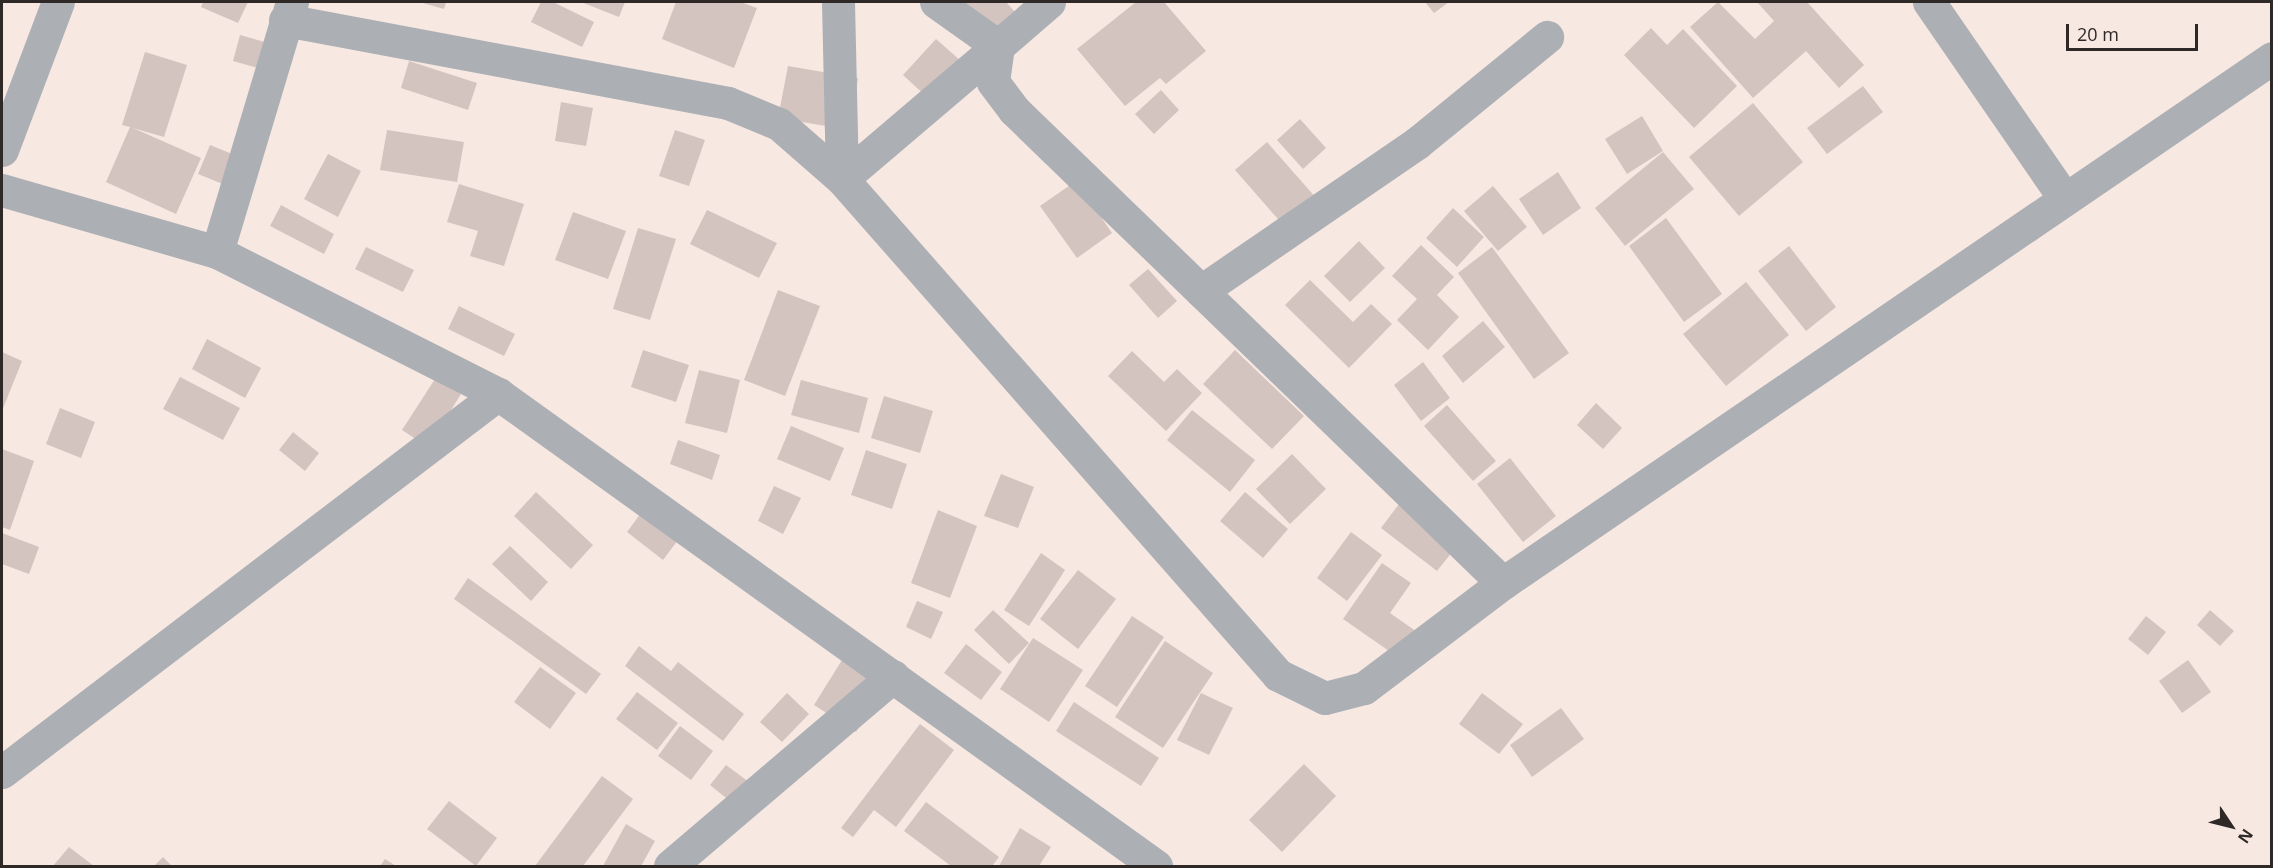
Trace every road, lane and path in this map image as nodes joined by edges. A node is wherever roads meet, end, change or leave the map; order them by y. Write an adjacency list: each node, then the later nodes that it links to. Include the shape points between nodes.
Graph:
1 (58, 2): 10 (street)
2 (838, 2): 11 (street)
3 (936, 2): 8 (street)
4 (1049, 2): 8 (street)
5 (1929, 2): 13 (street)
6 (289, 11): 11 (street, via 728,103 779,124); 14 (street)
7 (1547, 37): 15 (street, via 1417,143)
8 (998, 46): 11 (street); 15 (street, via 993,82 1014,110)
9 (2271, 58): 13 (street)
10 (2, 150)
11 (842, 179): 17 (street, via 1278,675 1325,698 1364,688)
12 (2, 190): 14 (street)
13 (2064, 198): 17 (street)
14 (217, 252): 16 (street)
15 (1201, 291): 17 (street)
16 (498, 394): 18 (street); 19 (street)
17 (1503, 583)
18 (894, 676): 20 (street); 21 (street)
19 (2, 772)
20 (670, 867)
21 (1156, 867)

